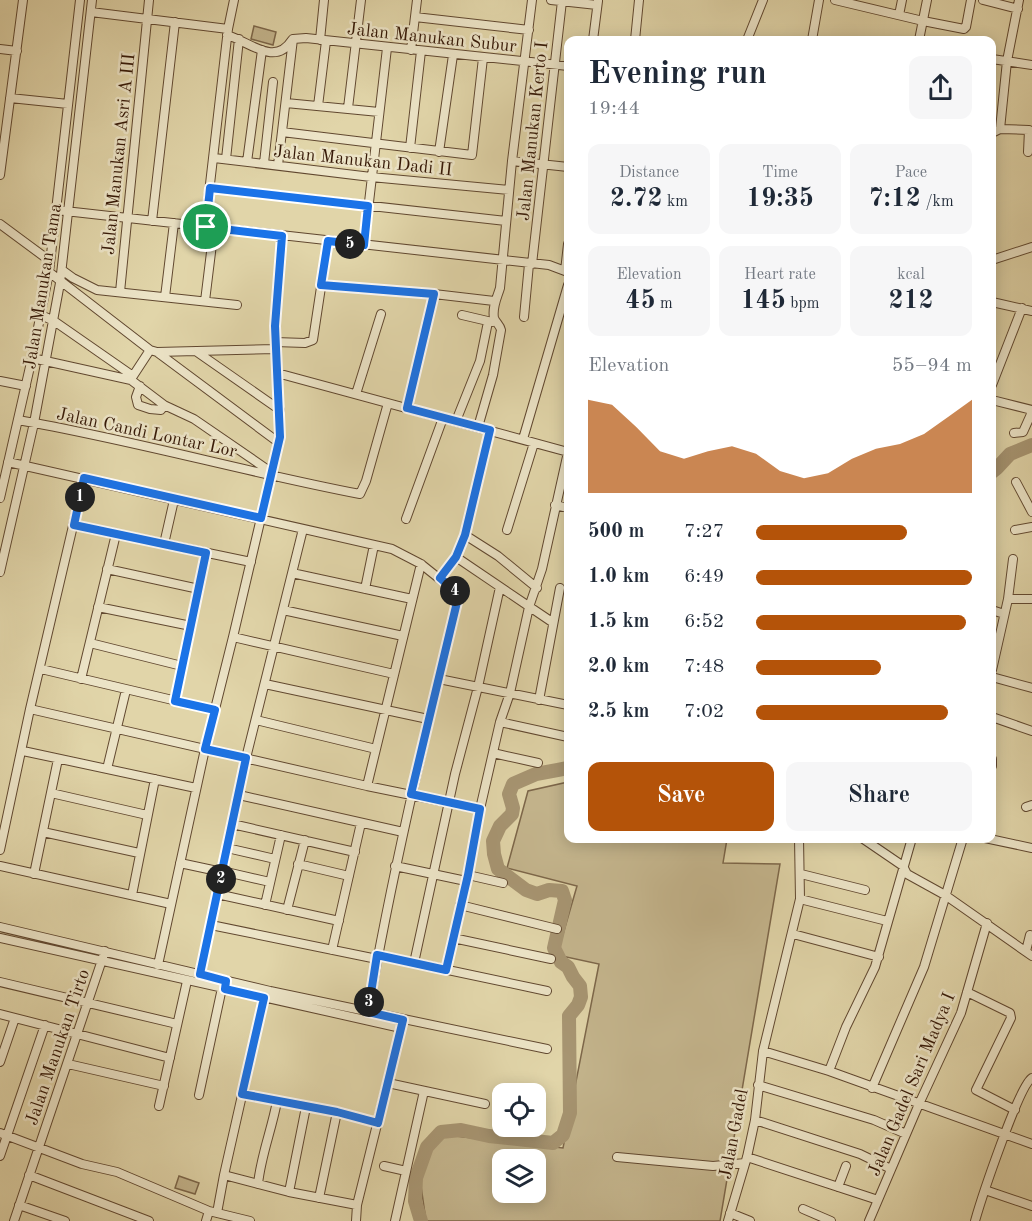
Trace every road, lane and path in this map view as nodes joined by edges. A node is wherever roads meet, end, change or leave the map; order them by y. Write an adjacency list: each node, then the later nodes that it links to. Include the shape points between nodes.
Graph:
1 (23, 0): 43 (street)
2 (80, 0): 56 (street, Jalan Manukan Tama)
3 (92, 0): 22 (street, Jalan Manukan Tama)
4 (149, 0): 25 (street, Jalan Manukan Asri A III)
5 (234, 0): 29 (street)
6 (324, 0): 37 (street)
7 (361, 0): 38 (street)
8 (417, 0): 24 (street)
9 (532, 0): 28 (street, Jalan Manukan Kerto I)
10 (551, 0): 19 (street)
11 (639, 0): 31 (street)
12 (763, 0): 32 (street)
13 (819, 0): 33 (street)
14 (836, 0): 23 (street)
15 (902, 0): 23 (street)
16 (927, 0): 26 (street)
17 (971, 0): 26 (street, via 964,28)
18 (983, 0): 21 (street)
19 (562, 1): 20 (street); 50 (street, Jalan Manukan Kerto I)
20 (597, 3): 30 (street)
21 (1018, 4): 48 (street)
22 (91, 12): 25 (street); 64 (street, Jalan Manukan Tama)
23 (898, 15): 26 (street)
24 (416, 17): 28 (street); 42 (street)
25 (147, 19): 27 (street); 84 (street, Jalan Manukan Asri A III)
26 (922, 21): 34 (street)
27 (175, 22): 29 (street); 85 (street)
28 (529, 30): 49 (street, Jalan Manukan Kerto I)
29 (228, 32): 35 (street); 69 (street)
30 (593, 36)
31 (634, 36)
32 (749, 36)
33 (813, 36)
34 (920, 36)
35 (239, 39): 41 (street); 70 (street)
36 (293, 39): 37 (street, Jalan Manukan Subur); 41 (street, via 280,52); 55 (street)
37 (323, 40): 38 (street, Jalan Manukan Subur); 57 (street)
38 (355, 44): 39 (street, Jalan Manukan Subur); 58 (street)
39 (387, 48): 42 (street, Jalan Manukan Subur); 59 (street)
40 (0, 49): 43 (street)
41 (262, 50): 72 (street)
42 (411, 50): 44 (street, Jalan Manukan Subur)
43 (17, 51): 54 (street)
44 (421, 51): 45 (street, Jalan Manukan Subur); 66 (street)
45 (453, 55): 46 (street, Jalan Manukan Subur); 67 (street)
46 (483, 58): 49 (street, Jalan Manukan Subur); 67 (street, via 474,152 470,156)
47 (996, 60): 48 (street)
48 (1007, 61): 52 (street); 60 (street)
49 (525, 62): 50 (street, Jalan Manukan Subur); 71 (street, Jalan Manukan Kerto I)
50 (555, 64): 51 (street, Jalan Manukan Subur); 75 (street, Jalan Manukan Kerto I)
51 (564, 65)
52 (1032, 65)
53 (273, 82): 73 (street)
54 (10, 98): 56 (street); 77 (street)
55 (286, 103): 57 (street); 62 (street)
56 (68, 104): 63 (street, Jalan Manukan Tama)
57 (318, 106): 58 (street)
58 (348, 108): 59 (street)
59 (380, 112): 65 (street)
60 (1000, 129): 61 (street); 68 (street, via 1029,130)
61 (996, 130)
62 (282, 132): 65 (street); 74 (street)
63 (63, 141): 64 (street); 82 (street, Jalan Manukan Tama)
64 (75, 142): 83 (street, Jalan Manukan Tama)
65 (375, 143): 66 (street); 78 (street)
66 (410, 148): 67 (street)
67 (439, 152)
68 (1028, 152)
69 (214, 158): 70 (street, Jalan Manukan Dadi II); 79 (street)
70 (226, 159): 72 (street, Jalan Manukan Dadi II)
71 (512, 161): 75 (street); 80 (street, Jalan Manukan Kerto I)
72 (247, 162): 73 (street, Jalan Manukan Dadi II)
73 (264, 163): 74 (street, Jalan Manukan Dadi II)
74 (278, 165): 78 (street, Jalan Manukan Dadi II)
75 (544, 165): 76 (street); 97 (street, Jalan Manukan Kerto I)
76 (564, 167)
77 (0, 175)
78 (371, 177): 80 (street, Jalan Manukan Dadi II); 81 (street)
79 (210, 188): 81 (street); 89 (street)
80 (509, 190): 86 (street, Jalan Manukan Kerto I)
81 (368, 206): 86 (street); 92 (street)
82 (56, 210): 83 (street); 95 (street, Jalan Manukan Tama)
83 (69, 211): 84 (street); 98 (street, Jalan Manukan Tama)
84 (126, 218): 85 (street); 103 (street, Jalan Manukan Asri A III)
85 (152, 221): 87 (street)
86 (506, 221): 96 (street, Jalan Manukan Kerto I)
87 (174, 224): 89 (street); 105 (street)
88 (0, 225): 95 (street)
89 (210, 228): 90 (street); 107 (street)
90 (282, 236): 91 (street); 119 (street)
91 (328, 241): 92 (street); 102 (street)
92 (364, 245): 96 (street)
93 (1032, 247): 94 (street)
94 (996, 259)
95 (50, 261): 99 (street, Jalan Manukan Tama)
96 (502, 261): 97 (street); 108 (street, Jalan Manukan Kerto I, via 500,291)
97 (531, 264): 100 (street); 116 (street, Jalan Manukan Kerto I)
98 (62, 270): 101 (street, Jalan Manukan Tama); 103 (street, via 92,288)
99 (49, 272): 101 (street); 114 (street, Jalan Manukan Tama)
100 (564, 272)
101 (60, 283): 117 (street, Jalan Manukan Tama); 120 (street)
102 (321, 285): 104 (street); 119 (street, via 313,340)
103 (120, 292): 105 (street)
104 (434, 294): 108 (street); 134 (street)
105 (165, 297): 107 (street)
106 (564, 299): 144 (street)
107 (206, 301): 110 (street)
108 (494, 301): 118 (street)
109 (996, 303): 111 (street)
110 (237, 304)
111 (1022, 309): 112 (street); 124 (street)
112 (1032, 311)
113 (381, 314): 130 (street)
114 (41, 315): 117 (street); 122 (street, Jalan Manukan Tama)
115 (462, 315): 118 (street)
116 (524, 317)
117 (54, 321): 123 (street, Jalan Manukan Tama); 126 (street)
118 (492, 322): 139 (street); 141 (street, via 501,330)
119 (275, 345): 121 (street); 125 (street)
120 (153, 351): 121 (street); 126 (street); 145 (street)
121 (197, 352): 135 (street)
122 (32, 358): 123 (street); 128 (street, Jalan Manukan Tama)
123 (46, 361): 126 (street); 140 (street, Jalan Manukan Tama)
124 (996, 361)
125 (277, 373): 130 (street); 135 (street)
126 (132, 378): 129 (street)
127 (0, 381): 128 (street)
128 (26, 386): 138 (street, Jalan Manukan Tama)
129 (140, 386): 133 (street); 133 (street, via 138,405 156,411)
130 (356, 394): 132 (street)
131 (996, 401): 136 (street)
132 (388, 403): 134 (street); 151 (street, Jalan Candi Lontar Lor, via 360,494)
133 (164, 405): 151 (street, via 194,419)
134 (407, 408): 137 (street)
135 (280, 410): 145 (street)
136 (1032, 411): 143 (street, via 1023,432)
137 (443, 418): 139 (street); 160 (street)
138 (18, 420): 140 (street, Jalan Candi Lontar Lor); 148 (street, Jalan Manukan Tama)
139 (456, 421): 141 (street)
140 (34, 423): 149 (street, Jalan Manukan Tama); 151 (street, Jalan Candi Lontar Lor)
141 (478, 427): 142 (street)
142 (490, 430): 144 (street); 167 (street)
143 (1014, 433)
144 (524, 440): 146 (street)
145 (278, 442): 151 (street)
146 (534, 443): 147 (street); 164 (street)
147 (564, 451)
148 (8, 462): 149 (street); 154 (street, Jalan Manukan Tama)
149 (24, 465): 152 (street); 176 (street, Jalan Manukan Tama)
150 (564, 468): 156 (street)
151 (270, 473): 159 (street)
152 (84, 478): 155 (street); 161 (street)
153 (1016, 482): 158 (street)
154 (0, 498)
155 (174, 500): 159 (street); 168 (street)
156 (555, 505): 157 (street); 180 (street)
157 (564, 507)
158 (1032, 512)
159 (261, 518): 163 (street); 173 (street)
160 (406, 519)
161 (74, 525): 166 (street); 200 (street)
162 (1032, 527): 165 (street)
163 (303, 529): 169 (street); 177 (street)
164 (507, 530)
165 (1015, 531)
166 (116, 534): 168 (street); 175 (street)
167 (465, 535): 171 (street); 180 (street)
168 (164, 544): 170 (street)
169 (374, 545): 174 (street, via 392,549); 183 (street)
170 (206, 553): 173 (street); 182 (street)
171 (456, 557): 178 (street); 179 (street)
172 (1014, 559): 185 (street)
173 (251, 562): 195 (street)
174 (421, 564): 178 (street); 184 (street)
175 (107, 569): 182 (street); 187 (street)
176 (0, 572)
177 (292, 573): 183 (street); 189 (street)
178 (440, 578): 204 (street, via 458,598)
179 (500, 587): 188 (street); 206 (street)
180 (537, 588): 188 (street)
181 (560, 588): 192 (street)
182 (198, 589): 193 (street)
183 (365, 589): 184 (street)
184 (412, 599): 194 (street)
185 (1008, 599): 186 (street); 191 (street)
186 (1032, 599)
187 (98, 607): 193 (street); 196 (street)
188 (529, 607): 192 (street); 209 (street)
189 (283, 610): 194 (street); 197 (street)
190 (996, 611): 191 (street)
191 (1004, 614): 198 (street)
192 (552, 622): 210 (street)
193 (190, 626): 199 (street)
194 (403, 636): 201 (street)
195 (233, 637): 197 (street); 215 (street)
196 (90, 644): 199 (street); 203 (street)
197 (274, 645): 201 (street); 205 (street)
198 (996, 651)
199 (182, 666): 211 (street)
200 (41, 669): 203 (street); 213 (street)
201 (394, 674): 214 (street)
202 (996, 678): 207 (street)
203 (81, 679): 208 (street)
204 (439, 679): 206 (street); 216 (street)
205 (265, 684): 214 (street); 218 (street)
206 (478, 687): 209 (street); 237 (street)
207 (1032, 688)
208 (126, 690): 211 (street); 220 (street)
209 (510, 693): 210 (street); 219 (street)
210 (539, 700): 212 (street)
211 (175, 701): 215 (street)
212 (564, 704)
213 (30, 709): 220 (street); 225 (street)
214 (386, 709): 216 (street); 224 (street)
215 (215, 710): 223 (street)
216 (428, 718): 235 (street)
217 (996, 718): 221 (street)
218 (256, 720): 224 (street); 227 (street)
219 (500, 722): 222 (street); 226 (street)
220 (116, 729): 223 (street); 230 (street)
221 (1032, 731)
222 (564, 736)
223 (205, 749): 227 (street); 233 (street)
224 (376, 749): 232 (street)
225 (22, 751): 228 (street); 253 (street)
226 (493, 753): 229 (street); 238 (street)
227 (246, 758): 232 (street); 236 (street)
228 (58, 759): 230 (street); 234 (street)
229 (538, 763)
230 (106, 769): 231 (street)
231 (155, 779): 233 (street); 239 (street)
232 (368, 786): 235 (street)
233 (196, 788): 257 (street)
234 (51, 793): 239 (street); 242 (street)
235 (411, 794): 237 (street); 243 (street)
236 (239, 795): 240 (street); 241 (street)
237 (450, 803): 238 (street); 264 (street)
238 (480, 809): 267 (street)
239 (147, 815): 255 (street)
240 (361, 823): 243 (street); 254 (street)
241 (232, 824): 244 (street); 251 (street)
242 (43, 832): 255 (street); 263 (street)
243 (403, 832): 260 (street)
244 (281, 835): 245 (street); 256 (street)
245 (305, 840): 254 (street); 258 (street)
246 (996, 840): 252 (street)
247 (799, 843): 265 (street, Jalan Gadel)
248 (869, 843): 261 (street)
249 (910, 843): 261 (street)
250 (961, 843): 273 (street)
251 (227, 848): 256 (street); 262 (street)
252 (1032, 848)
253 (0, 850)
254 (355, 852): 266 (street)
255 (139, 853): 272 (street)
256 (275, 859): 268 (street)
257 (180, 863): 262 (street); 275 (street)
258 (298, 864): 266 (street); 278 (street)
259 (0, 866): 263 (street)
260 (395, 866): 264 (street); 292 (street)
261 (903, 866): 273 (street, via 907,874); 280 (street)
262 (222, 872): 268 (street); 271 (street)
263 (34, 874): 272 (street)
264 (434, 874): 267 (street); 296 (street)
265 (801, 874): 270 (street); 274 (street, Jalan Gadel)
266 (349, 876): 279 (street)
267 (467, 878): 269 (street); 277 (street)
268 (270, 882): 276 (street)
269 (503, 883)
270 (865, 890)
271 (217, 894): 276 (street); 282 (street)
272 (132, 895): 275 (street)
273 (945, 895): 281 (street); 327 (street, via 924,967)
274 (801, 899): 280 (street); 285 (street, Jalan Gadel)
275 (171, 904): 297 (street)
276 (265, 905): 278 (street)
277 (460, 905): 284 (street); 288 (street)
278 (287, 910): 279 (street)
279 (339, 921): 289 (street)
280 (888, 921): 293 (street)
281 (987, 923): 291 (street); 305 (street, Jalan Gadel Sari Madya I)
282 (211, 924): 289 (street); 299 (street)
283 (0, 927): 290 (street)
284 (557, 929)
285 (793, 934): 293 (street); 318 (street, Jalan Gadel)
286 (1030, 935): 291 (street)
287 (0, 938): 295 (street)
288 (453, 938): 294 (street); 298 (street)
289 (332, 950): 292 (street)
290 (105, 951): 295 (street, Jalan Manukan Tirto); 297 (street)
291 (1029, 953)
292 (377, 957): 296 (street); 309 (street)
293 (879, 957): 322 (street)
294 (551, 959)
295 (102, 962): 300 (street); 308 (street, Jalan Manukan Tirto)
296 (414, 963): 298 (street)
297 (158, 965): 299 (street)
298 (446, 970): 304 (street)
299 (200, 974): 302 (street)
300 (187, 981): 302 (street); 313 (street)
301 (0, 982): 308 (street)
302 (224, 986): 303 (street); 330 (street)
303 (249, 990): 306 (street); 307 (street)
304 (547, 991)
305 (967, 992): 333 (street, Jalan Gadel Sari Madya I); 336 (street, via 1010,1013 976,1090)
306 (264, 998): 307 (street); 329 (street)
307 (287, 999): 310 (street)
308 (88, 1004): 313 (street); 316 (street, Jalan Manukan Tirto)
309 (368, 1012): 310 (street); 314 (street)
310 (352, 1013): 314 (street)
311 (0, 1014): 312 (street)
312 (15, 1018): 315 (street); 320 (street)
313 (177, 1024): 319 (street)
314 (402, 1024): 317 (street); 324 (street)
315 (45, 1025): 316 (street); 341 (street)
316 (78, 1033): 319 (street); 321 (street, Jalan Manukan Tirto)
317 (547, 1049)
318 (762, 1051): 322 (street); 325 (street, Jalan Gadel)
319 (170, 1058): 326 (street)
320 (0, 1062)
321 (68, 1064): 326 (street); 344 (street, Jalan Manukan Tirto)
322 (829, 1071): 327 (street)
323 (1032, 1078): 336 (street, via 1027,1081)
324 (388, 1083): 328 (street); 339 (street)
325 (758, 1085): 338 (street, Jalan Gadel); 340 (street, via 874,1120)
326 (164, 1086): 334 (street)
327 (872, 1088): 333 (street)
328 (424, 1091): 332 (street); 351 (street)
329 (242, 1094): 331 (street); 353 (street)
330 (199, 1095)
331 (278, 1101): 335 (street); 354 (street)
332 (485, 1104)
333 (919, 1104): 340 (street, Jalan Gadel Sari Madya I); 342 (street)
334 (159, 1106)
335 (306, 1107): 337 (street); 357 (street)
336 (1015, 1110): 342 (street)
337 (337, 1112): 339 (street); 358 (street)
338 (755, 1120): 347 (street, Jalan Gadel); 350 (street, via 860,1154)
339 (378, 1123): 361 (street)
340 (906, 1134): 350 (street, Jalan Gadel Sari Madya I)
341 (3, 1135): 344 (street); 345 (street)
342 (1005, 1136): 343 (street); 356 (street)
343 (1032, 1144)
344 (38, 1149): 352 (street, Jalan Manukan Tirto); 364 (street, via 117,1173)
345 (0, 1156)
346 (617, 1157): 347 (street, via 713,1166)
347 (746, 1160): 355 (street); 365 (street, Jalan Gadel)
348 (384, 1166): 351 (street)
349 (846, 1166): 355 (street)
350 (891, 1169): 359 (street, Jalan Gadel Sari Madya I)
351 (406, 1171): 372 (street)
352 (29, 1175): 360 (street, Jalan Manukan Tirto); 368 (street)
353 (224, 1175): 354 (street); 364 (street)
354 (258, 1184): 357 (street)
355 (838, 1187): 359 (street)
356 (985, 1190): 362 (street); 376 (street)
357 (289, 1192): 358 (street)
358 (319, 1198): 361 (street)
359 (878, 1200): 375 (street, Jalan Gadel Sari Madya I)
360 (19, 1205): 366 (street, Jalan Manukan Tirto); 367 (street)
361 (357, 1205): 371 (street)
362 (1032, 1206)
363 (803, 1209): 374 (street)
364 (213, 1212): 369 (street); 370 (street)
365 (729, 1217): 373 (street)
366 (14, 1221)
367 (64, 1221)
368 (149, 1221)
369 (206, 1221)
370 (250, 1221)
371 (356, 1221)
372 (395, 1221)
373 (750, 1221)
374 (831, 1221)
375 (869, 1221)
376 (975, 1221)

